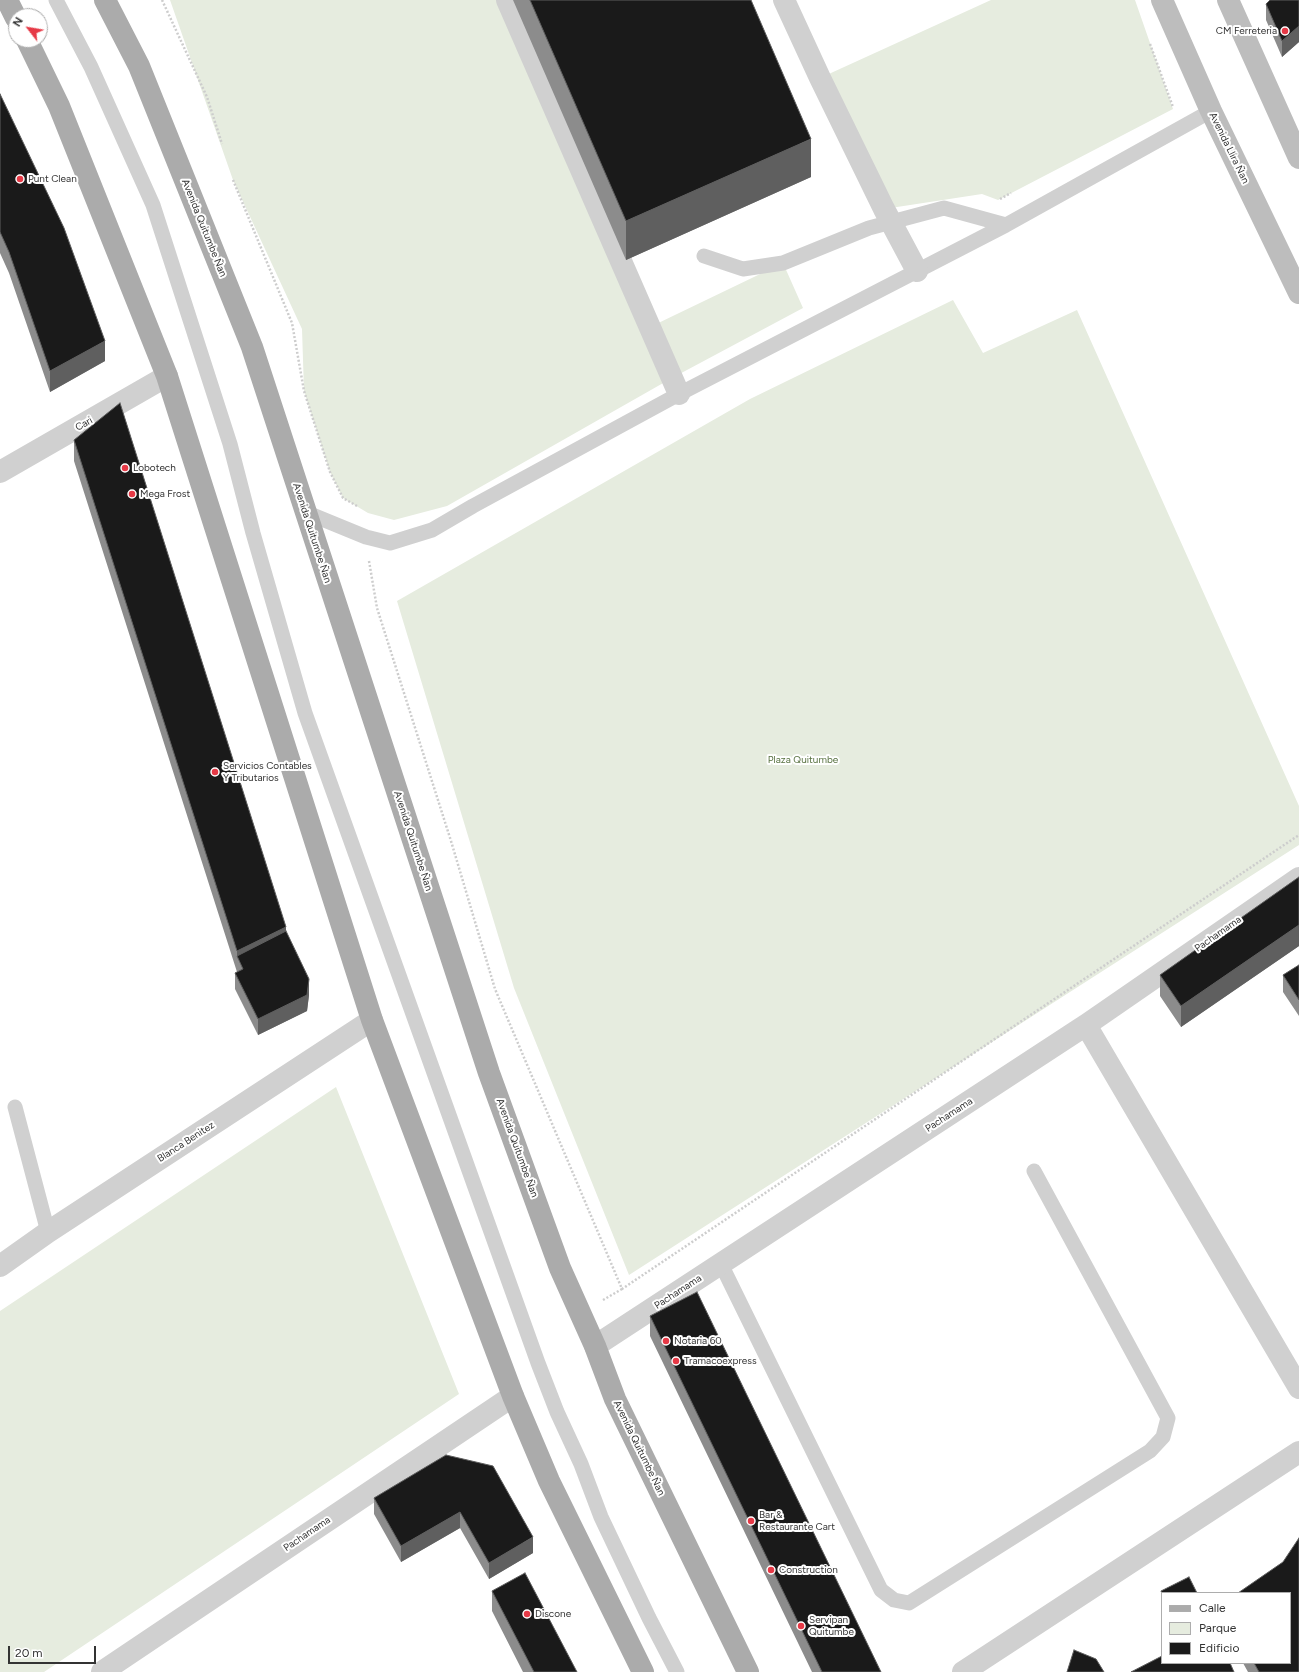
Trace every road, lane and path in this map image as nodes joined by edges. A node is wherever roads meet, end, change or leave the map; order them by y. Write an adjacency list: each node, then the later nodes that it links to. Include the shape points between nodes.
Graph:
1 (56, 0): 40 (lane, via 91,67 153,205 230,444 252,533 305,713 538,1363 602,1517)
2 (105, 0): 23 (main road, Avenida Quitumbe Ñan, via 139,66 252,347)
3 (162, 0): 12 (path, via 207,97)
4 (507, 0): 21 (street)
5 (784, 0): 15 (street)
6 (1162, 0): 10 (street, Avenida Llira Ñan)
7 (1228, 0): 13 (street)
8 (1150, 44): 11 (path)
9 (31, 48): 20 (main road, via 59,106)
10 (1211, 111): 11 (lane); 19 (street, Avenida Llira Ñan)
11 (1180, 128): 16 (lane)
12 (222, 144)
13 (1299, 158)
14 (233, 180): 24 (path, via 292,323 304,391 330,472 343,498 368,513)
15 (890, 222): 16 (lane, via 944,208); 17 (lane, via 783,263 743,269); 18 (street)
16 (1006, 225): 18 (lane)
17 (704, 256)
18 (917, 271): 21 (lane)
19 (1299, 293)
20 (167, 376): 22 (street, Cari); 27 (main road)
21 (679, 394): 24 (lane, via 432,530 390,543)
22 (0, 472)
23 (305, 512): 24 (lane); 34 (main road, Avenida Quitumbe Ñan, via 489,1073 560,1268)
24 (366, 537): 25 (path, via 377,608 495,989 622,1289)
25 (1299, 835)
26 (1299, 878): 28 (street, Pachamama)
27 (372, 1020): 31 (street, Blanca Benitez); 36 (main road)
28 (1086, 1025): 32 (street, Pachamama); 35 (street)
29 (16, 1107): 31 (lane)
30 (1034, 1171): 32 (lane, via 1168,1418 1163,1437 1150,1451 909,1603 894,1600 881,1590)
31 (48, 1232): 33 (street, Blanca Benitez)
32 (721, 1264): 34 (street, Pachamama)
33 (0, 1266)
34 (595, 1346): 41 (main road, Avenida Quitumbe Ñan, via 615,1399)
35 (1299, 1388)
36 (512, 1396): 38 (street, Pachamama); 39 (main road, via 549,1481)
37 (1299, 1452): 42 (street)
38 (102, 1672)
39 (643, 1672)
40 (677, 1672)
41 (748, 1672)
42 (963, 1672)

